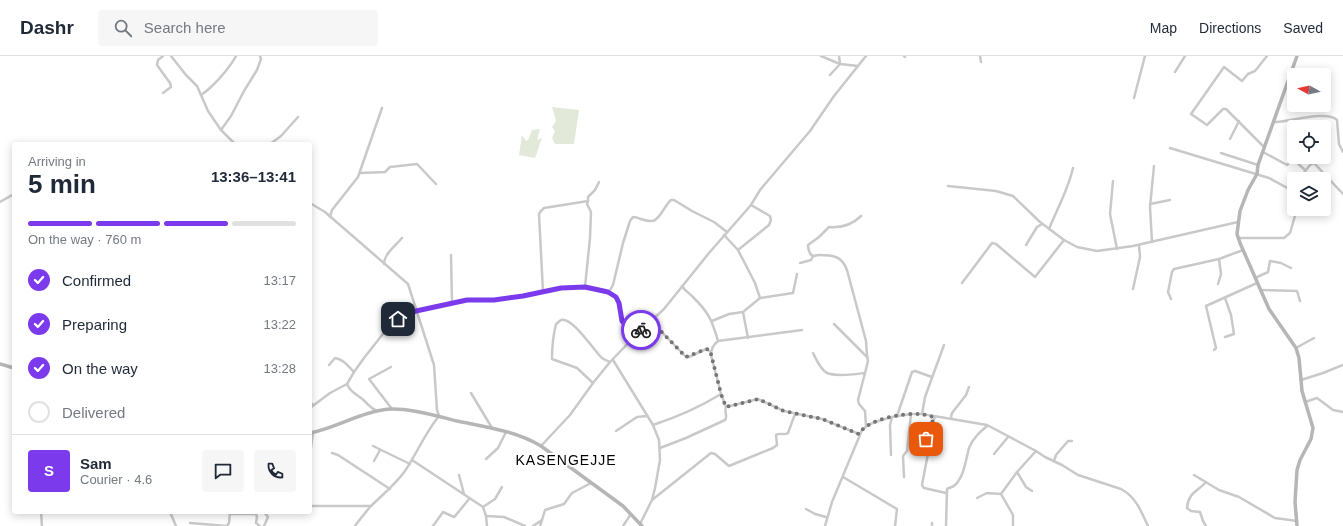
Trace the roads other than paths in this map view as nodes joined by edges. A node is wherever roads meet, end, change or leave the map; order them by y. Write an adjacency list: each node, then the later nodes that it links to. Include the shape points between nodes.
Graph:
1 (163, 56): 18 (street, via 157,65 171,87)
2 (171, 56): 19 (street, via 197,86)
3 (236, 56): 19 (street, via 228,70)
4 (260, 56): 25 (street, via 257,70)
5 (822, 56): 14 (street)
6 (839, 56): 14 (street)
7 (866, 56): 15 (street)
8 (980, 56): 13 (street)
9 (1145, 56): 20 (street)
10 (1185, 56): 16 (street)
11 (1267, 56): 23 (street, via 1242,82 1224,67 1191,114 1208,125 1226,108)
12 (1296, 56): 24 (street)
13 (981, 62)
14 (840, 64): 15 (street); 17 (street)
15 (858, 66): 52 (street, via 810,131 760,190)
16 (1175, 72)
17 (830, 75)
18 (162, 93)
19 (201, 95): 25 (street)
20 (1134, 98)
21 (382, 108): 38 (street)
22 (298, 117): 28 (street, via 282,136)
23 (1239, 121): 26 (street); 29 (street)
24 (1273, 122): 29 (street); 32 (street, via 1319,116 1333,117 1337,120 1339,144)
25 (221, 130): 27 (street)
26 (1230, 139)
27 (233, 142)
28 (273, 142)
29 (1264, 147): 31 (street)
30 (1170, 148): 39 (street)
31 (1263, 152): 34 (street); 37 (street, via 1287,165 1293,159)
32 (1343, 152)
33 (1221, 153): 34 (street)
34 (1258, 165): 39 (street)
35 (1154, 166): 51 (street)
36 (1073, 168): 58 (street, via 1069,186)
37 (1305, 170): 45 (street, via 1314,163)
38 (360, 173): 42 (street, via 385,172 390,167 418,164); 55 (street, via 332,210)
39 (1257, 174): 44 (street); 56 (street, via 1242,204)
40 (1113, 181): 66 (street, via 1110,214)
41 (599, 182): 48 (street, via 588,197)
42 (436, 184)
43 (948, 186): 57 (street, via 996,191 1013,196)
44 (1287, 188)
45 (1343, 194)
46 (12, 195): 49 (street)
47 (1170, 200): 51 (street)
48 (588, 201): 81 (street, via 586,204 590,212 590,238); 84 (street, via 544,208 540,211)
49 (0, 202)
50 (312, 204): 55 (street)
51 (1150, 204): 63 (street)
52 (751, 205): 59 (street); 67 (street, via 770,216 771,220 769,225)
53 (861, 216): 70 (street, via 852,224 829,227 808,244)
54 (1295, 216): 61 (street, via 1290,233 1284,238)
55 (330, 217): 73 (street)
56 (1238, 222): 61 (street); 63 (street)
57 (1042, 224): 58 (street); 64 (street, via 1037,227)
58 (1049, 229): 62 (street)
59 (726, 234): 67 (street); 80 (street); 85 (street, via 714,222 674,200 668,203 655,220 633,217 625,236 613,285)
60 (402, 238): 73 (street, via 384,260)
61 (1238, 238): 68 (street)
62 (1064, 240): 66 (street, via 1090,250); 77 (street, via 1035,277 992,243)
63 (1152, 242): 65 (street)
64 (1026, 245)
65 (1139, 245): 66 (street); 82 (street, via 1140,257)
66 (1117, 249)
67 (738, 250): 86 (street)
68 (1243, 250): 71 (street); 76 (street)
69 (451, 255): 90 (street)
70 (813, 256): 72 (street, via 810,260); 107 (street, via 835,256 845,263 866,341)
71 (1219, 258): 79 (street, via 1221,274); 87 (street, via 1174,270 1168,292)
72 (800, 263)
73 (384, 264): 91 (street, via 408,284)
74 (1291, 268): 76 (street, via 1270,261 1268,272)
75 (797, 274): 86 (street, via 792,293)
76 (1255, 278): 78 (street)
77 (962, 282)
78 (1258, 283): 83 (street); 88 (street)
79 (1218, 284)
80 (682, 286): 93 (street); 94 (street)
81 (585, 287): 84 (street); 85 (street)
82 (1133, 289)
83 (1260, 290): 89 (street, via 1297,291); 103 (street, via 1269,309)
84 (543, 292): 90 (street, via 494,300)
85 (608, 292): 97 (street, via 616,297 619,303 622,321)
86 (760, 298): 92 (street)
87 (1171, 298)
88 (1225, 298): 98 (street, via 1234,334); 104 (street, via 1206,306 1216,346)
89 (1300, 301)
90 (452, 303): 91 (street)
91 (416, 311): 114 (street, via 398,319 386,330); 132 (street, via 434,365)
92 (743, 312): 94 (street); 99 (street)
93 (651, 321): 97 (street); 105 (street, via 686,357 706,349)
94 (712, 321): 101 (street)
95 (834, 324): 107 (street)
96 (802, 330): 99 (street)
97 (636, 334): 108 (street)
98 (1225, 337)
99 (748, 338): 101 (street)
100 (1314, 338): 103 (street)
101 (718, 341): 105 (street)
102 (944, 345): 116 (street)
103 (1296, 348): 117 (street)
104 (1214, 350)
105 (711, 352): 122 (street)
106 (813, 352): 115 (street, via 827,373)
107 (867, 357): 115 (street)
108 (612, 361): 118 (street); 118 (street, via 603,358 566,320 556,324 551,344 552,358 577,368); 133 (street)
109 (0, 364): 112 (street)
110 (329, 365): 114 (street, via 338,358)
111 (1343, 365): 117 (street)
112 (12, 367)
113 (391, 367): 126 (street, via 369,380)
114 (354, 372): 119 (street)
115 (865, 373): 140 (street, via 858,400 865,411)
116 (932, 377): 131 (street); 134 (street, via 912,372)
117 (1302, 380): 123 (street)
118 (593, 383): 149 (street, via 570,415)
119 (347, 384): 124 (street); 127 (street, via 350,391)
120 (969, 387): 137 (street, via 952,413)
121 (471, 393): 141 (street)
122 (721, 394): 125 (street); 138 (street, via 705,404)
123 (1305, 402): 128 (street, via 1317,398 1330,408); 190 (street, via 1313,428 1311,439 1297,470)
124 (312, 406)
125 (726, 407): 129 (street, via 758,399); 150 (street, via 725,420)
126 (392, 409): 127 (street); 132 (street)
127 (377, 411): 143 (street)
128 (1343, 412)
129 (795, 414): 145 (street, via 828,421); 176 (street, via 788,433 776,435 777,443 773,448 729,466 711,453)
130 (911, 414): 131 (street); 134 (street); 165 (street, via 907,451 903,456)
131 (922, 414): 136 (street)
132 (439, 416): 141 (street); 157 (street, via 428,430)
133 (648, 416): 138 (street); 142 (street, via 637,417)
134 (897, 416): 135 (street)
135 (892, 417): 140 (street); 155 (street)
136 (934, 417): 137 (street); 171 (street, via 926,438 929,448 922,485 924,488)
137 (952, 419): 139 (street)
138 (654, 425): 150 (street)
139 (987, 425): 146 (street); 171 (street, via 972,441 958,482 947,488)
140 (866, 427): 145 (street)
141 (492, 428): 144 (street)
142 (616, 431)
143 (312, 432)
144 (506, 432): 149 (street, via 527,438); 156 (street, via 498,448)
145 (859, 434): 164 (street)
146 (1008, 437): 152 (street); 154 (street)
147 (1072, 441): 159 (street, via 1068,441)
148 (373, 446): 151 (street)
149 (541, 446): 167 (street)
150 (660, 448): 176 (street)
151 (380, 450): 158 (street); 160 (street)
152 (1036, 451): 159 (street); 161 (street)
153 (332, 453): 169 (street)
154 (994, 454)
155 (891, 455)
156 (486, 459)
157 (412, 460): 160 (street); 173 (street)
158 (374, 461)
159 (1054, 461): 209 (street, via 1083,477 1127,492 1137,503)
160 (410, 464): 169 (street)
161 (1017, 472): 170 (street, via 1026,487); 172 (street)
162 (459, 475): 173 (street)
163 (1194, 475): 166 (street)
164 (842, 477): 188 (street); 206 (street, via 897,509)
165 (904, 477)
166 (1206, 482): 190 (street, via 1275,518); 210 (street, via 1190,495 1187,508 1200,512)
167 (591, 483): 186 (street); 189 (street, via 572,493 564,504 545,510)
168 (502, 487): 179 (street, via 495,499)
169 (390, 488): 178 (street)
170 (1032, 491)
171 (946, 493): 207 (street)
172 (1001, 494): 174 (street, via 987,493); 208 (street, via 1013,515)
173 (464, 495): 175 (street)
174 (977, 498)
175 (469, 499): 179 (street); 199 (street, via 454,517 444,512)
176 (652, 500): 193 (street)
177 (312, 506): 178 (street)
178 (371, 506): 198 (street)
179 (483, 507): 187 (street)
180 (806, 508): 188 (street)
181 (41, 514): 194 (street)
182 (171, 514): 195 (street)
183 (230, 514): 191 (street, via 227,526)
184 (256, 514): 196 (street, via 256,523)
185 (266, 514): 197 (street, via 268,517)
186 (631, 514): 193 (street); 204 (street)
187 (486, 516): 192 (street, via 504,517); 200 (street)
188 (826, 517): 205 (street)
189 (542, 520): 202 (street); 203 (street)
190 (1297, 521): 211 (street)
191 (190, 522)
192 (516, 525): 201 (street)
193 (641, 525)
194 (42, 526)
195 (176, 526)
196 (260, 526)
197 (264, 526)
198 (355, 526)
199 (434, 526)
200 (486, 526)
201 (525, 526)
202 (533, 526)
203 (540, 526)
204 (623, 526)
205 (825, 526)
206 (895, 526)
207 (946, 526)
208 (1012, 526)
209 (1148, 526)
210 (1206, 526)
211 (1297, 526)

